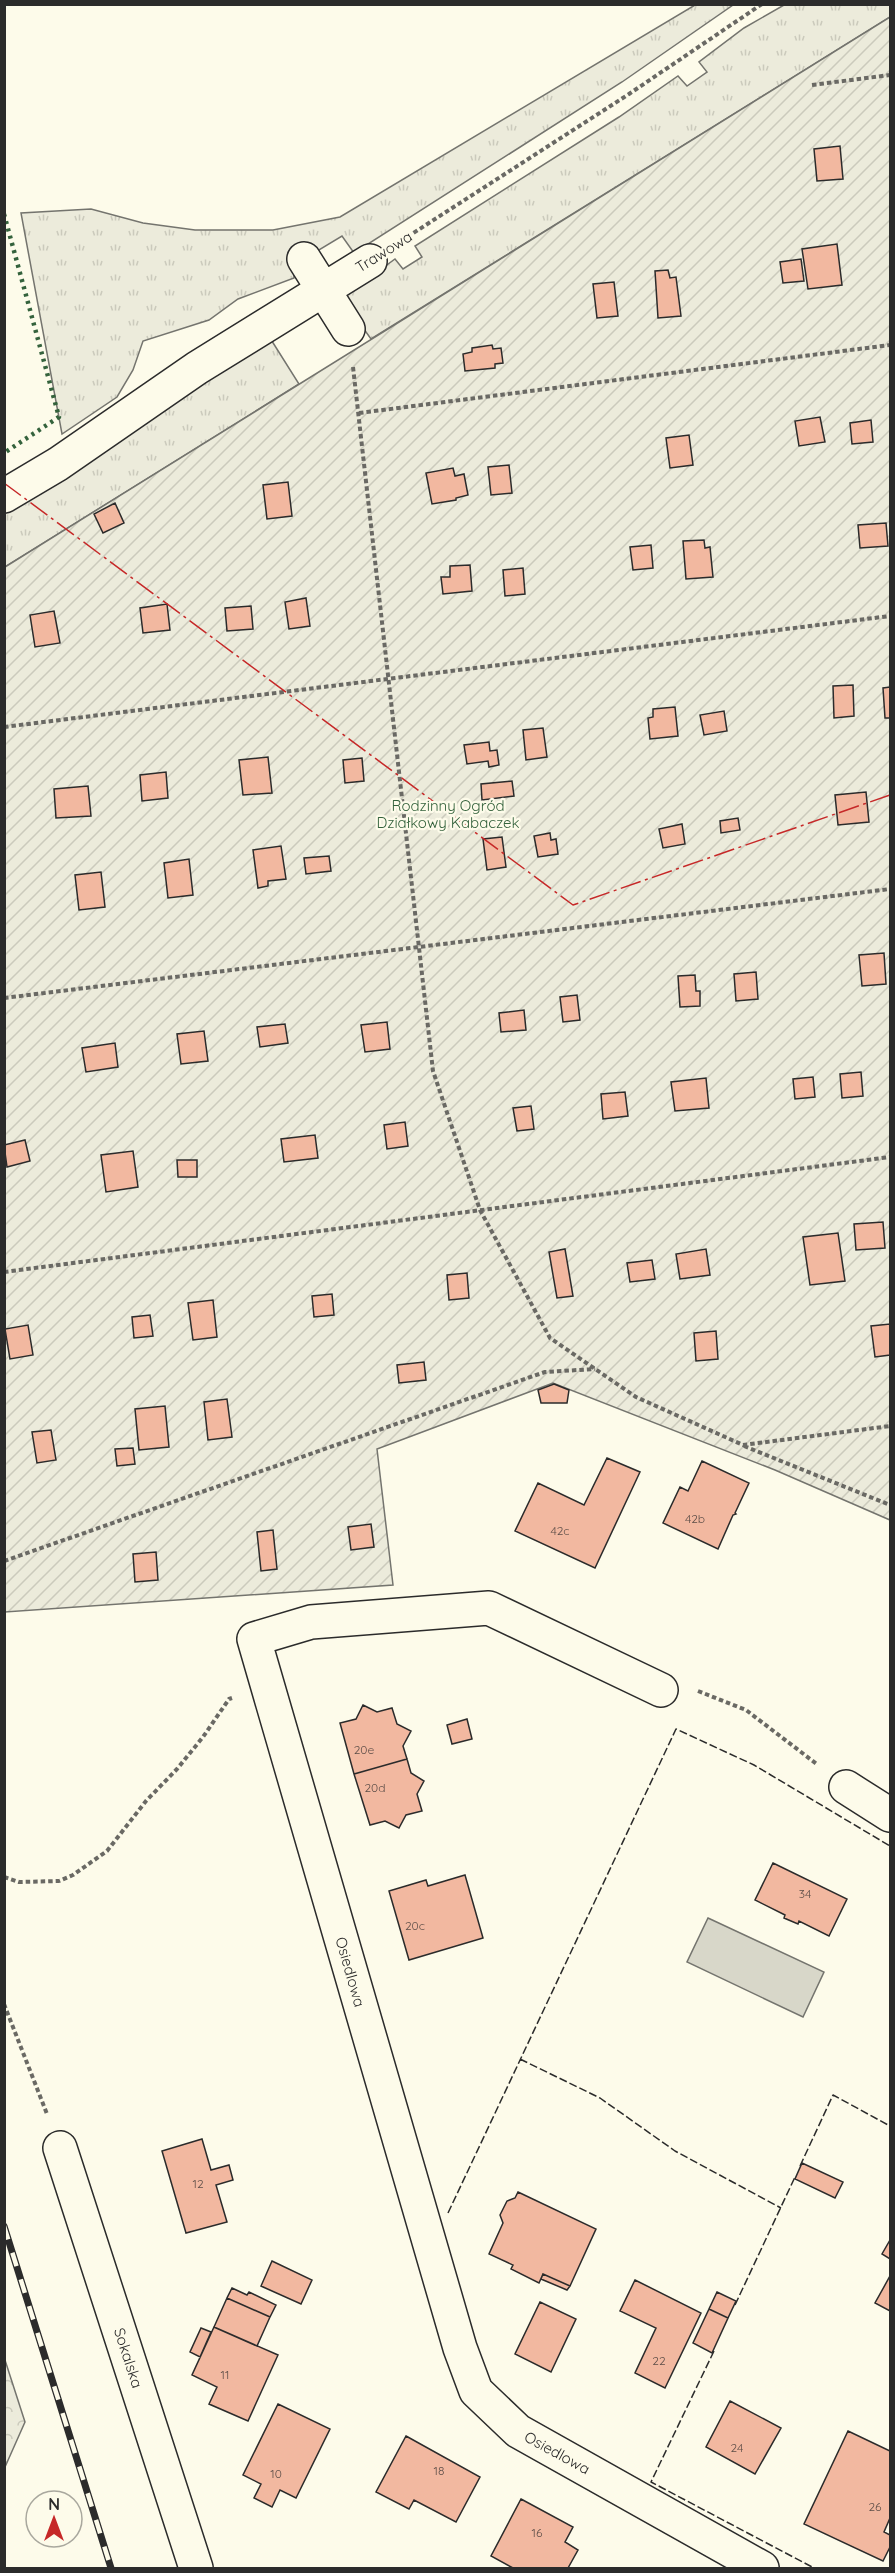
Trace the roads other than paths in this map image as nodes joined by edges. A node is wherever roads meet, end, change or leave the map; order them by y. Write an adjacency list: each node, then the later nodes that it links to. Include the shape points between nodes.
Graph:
1 (304, 259): 3 (street)
2 (370, 261): 3 (street, Trawowa)
3 (323, 290): 4 (street); 5 (street, Trawowa)
4 (348, 329)
5 (4, 496)
6 (661, 1690): 11 (street, Osiedlowa, via 489,1608 311,1622 254,1639 460,2348 476,2391 518,2431)
7 (846, 1787): 8 (street)
8 (891, 1815)
9 (60, 2148): 10 (street, Sokalska)
10 (196, 2568)
11 (762, 2568)

